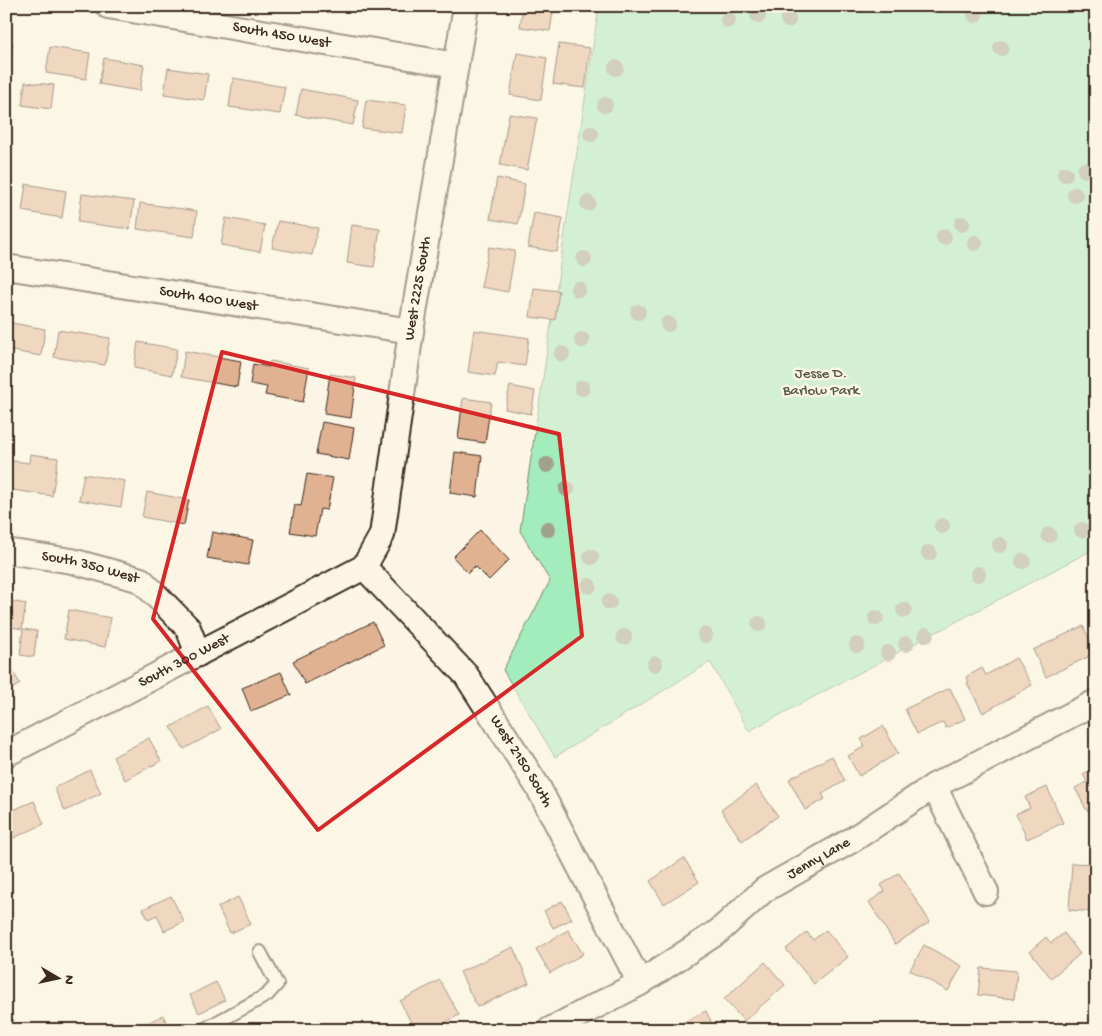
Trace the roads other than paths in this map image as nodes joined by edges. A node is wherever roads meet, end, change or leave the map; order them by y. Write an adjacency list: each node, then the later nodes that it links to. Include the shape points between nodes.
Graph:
1 (108, 6): 3 (street, South 450 West)
2 (466, 6): 3 (street, West 2225 South)
3 (456, 65): 5 (street, West 2225 South)
4 (6, 267): 5 (street, South 400 West)
5 (411, 331): 7 (street, West 2225 South, via 382,535)
6 (6, 551): 8 (street, South 350 West, via 72,561 141,580 188,628)
7 (364, 567): 8 (street, South 300 West); 14 (street, West 2150 South, via 466,675 538,787)
8 (198, 654): 10 (street, South 300 West)
9 (1096, 702): 11 (street, Jenny Lane)
10 (6, 754)
11 (934, 786): 12 (street); 14 (street, Jenny Lane, via 852,840 764,890 719,930)
12 (986, 892)
13 (260, 952): 15 (lane, via 277,984 267,995)
14 (640, 983): 16 (street, Jenny Lane)
15 (203, 1030)
16 (550, 1030)

